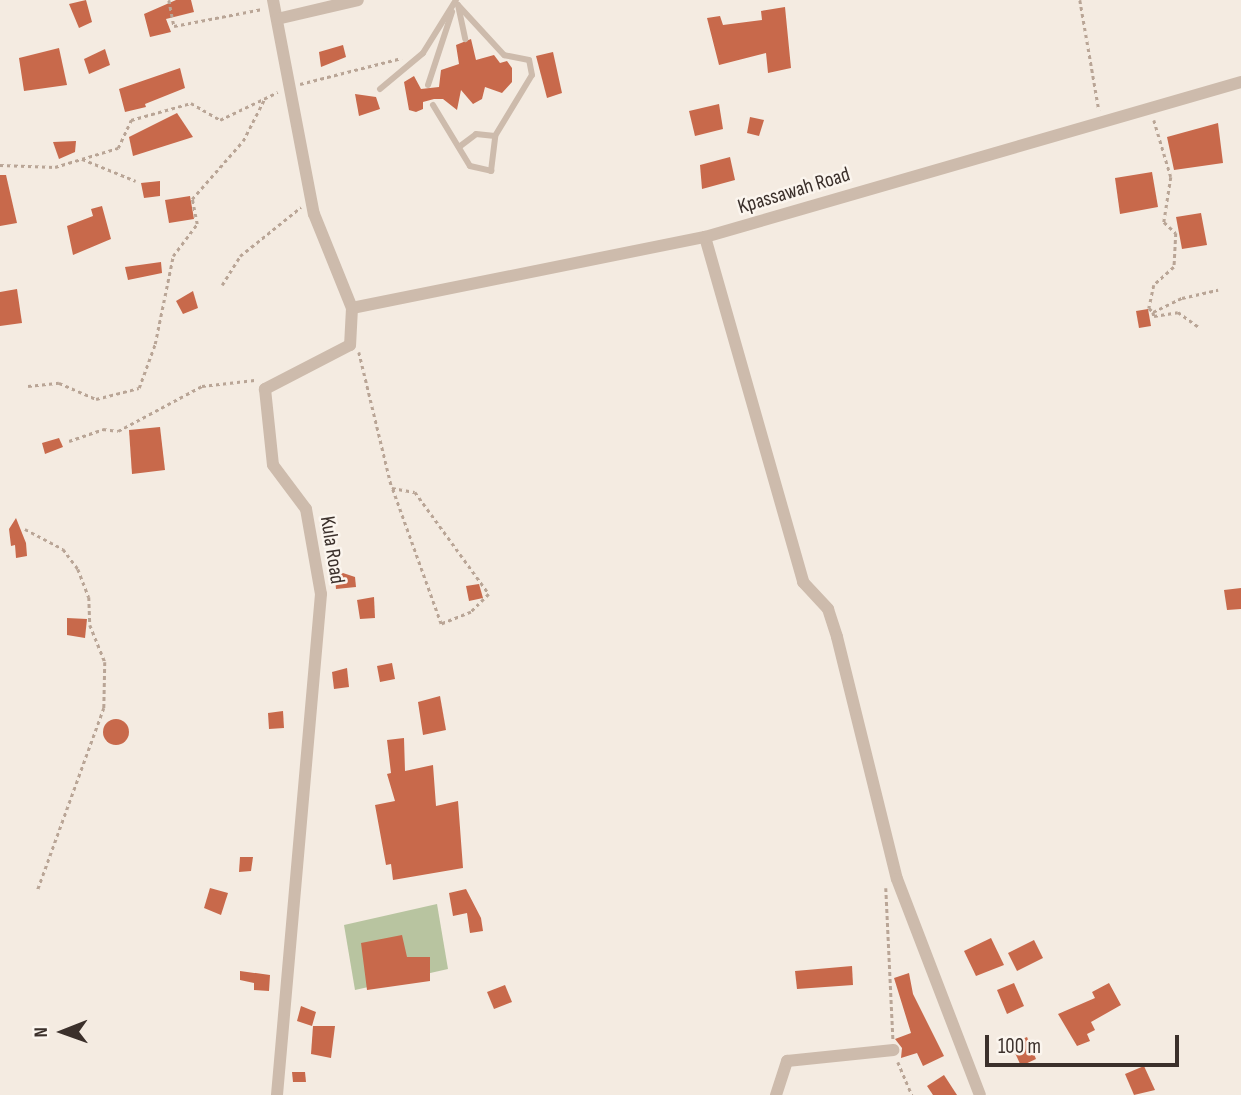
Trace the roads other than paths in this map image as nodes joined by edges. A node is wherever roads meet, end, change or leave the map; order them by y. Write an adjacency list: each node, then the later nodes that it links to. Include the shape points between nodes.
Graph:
1 (358, 0): 3 (street)
2 (457, 1): 4 (lane); 6 (lane); 7 (lane, via 423,53); 9 (lane, via 504,55 529,60 532,75)
3 (275, 9): 12 (street, via 312,198)
4 (465, 39)
5 (1241, 82): 11 (street, Kpassawah Road)
6 (428, 85)
7 (380, 89)
8 (433, 105): 10 (lane)
9 (495, 136): 10 (lane, via 476,134); 10 (lane, via 491,172 470,166)
10 (459, 147)
11 (705, 237): 12 (street, Kpassawah Road); 16 (street, via 803,582 828,609 837,637 897,879)
12 (352, 308): 14 (street, Kula Road, via 349,345 265,389 273,465 306,509 321,594)
13 (893, 1050): 15 (street, via 787,1061)
14 (277, 1095)
15 (776, 1095)
16 (980, 1095)

